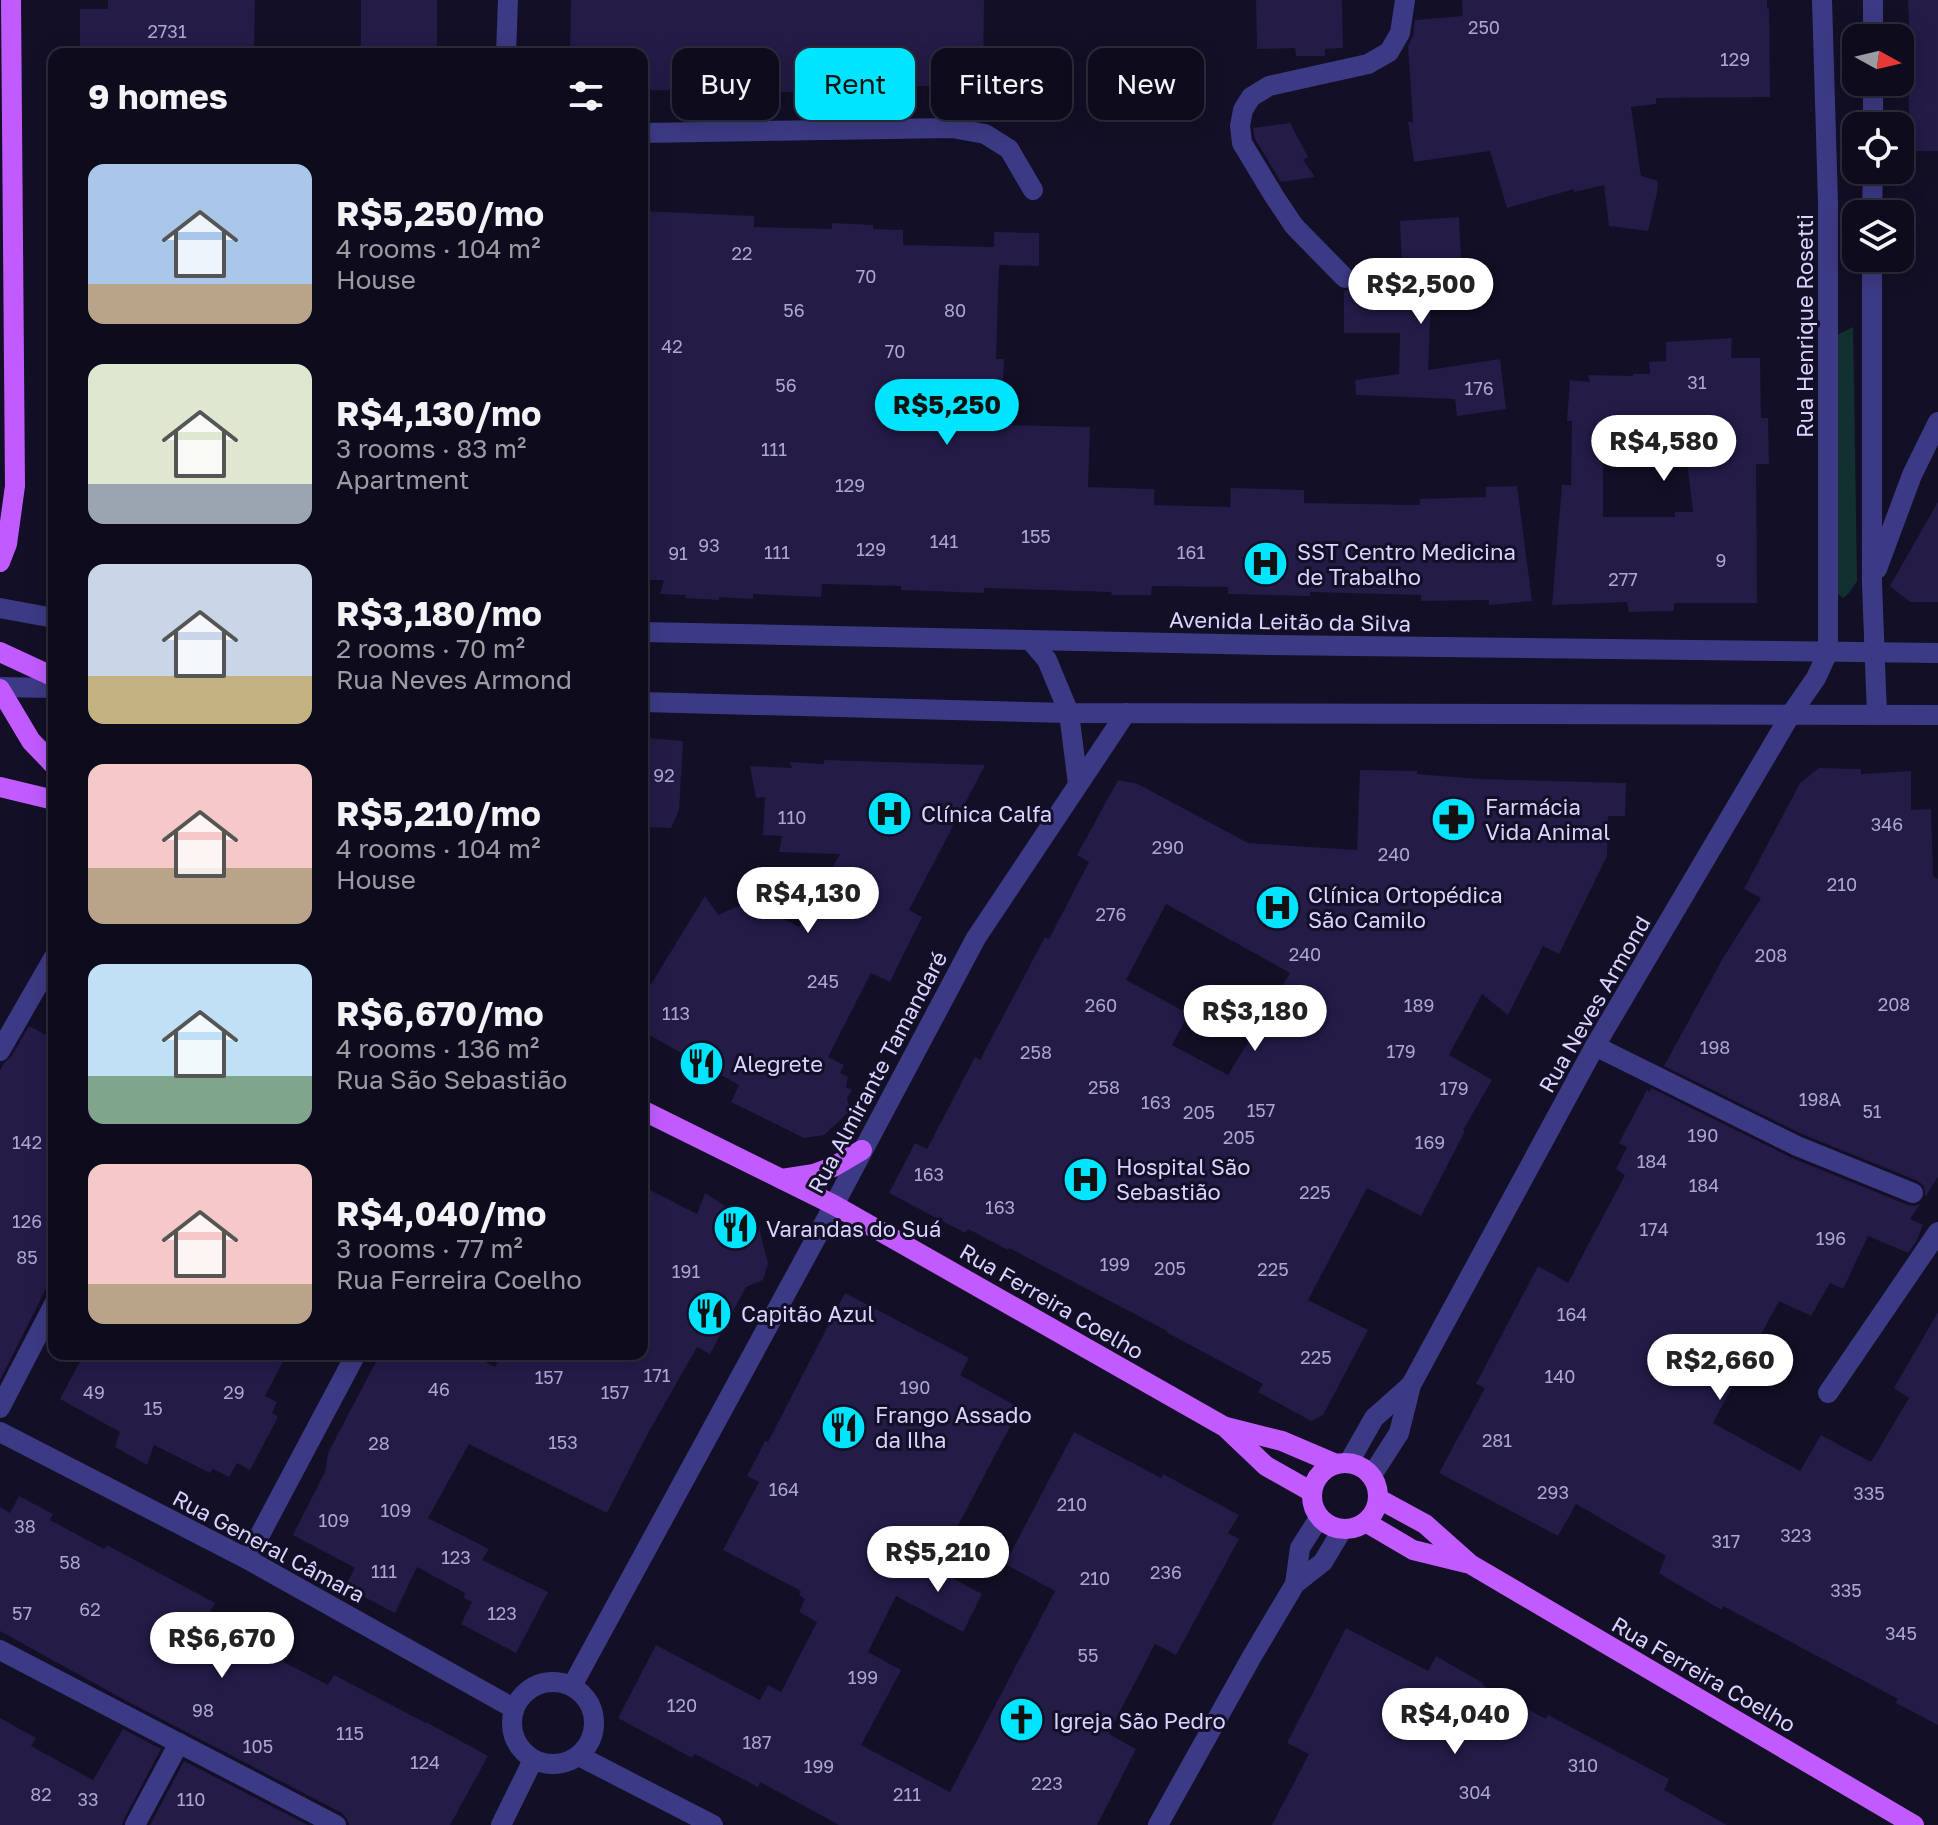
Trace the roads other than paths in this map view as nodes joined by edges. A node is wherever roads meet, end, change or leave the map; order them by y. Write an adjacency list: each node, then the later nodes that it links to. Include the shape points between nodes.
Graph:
1 (11, 0): 13 (main road, via 15,486)
2 (508, 0): 7 (street)
3 (1405, 0): 11 (street, via 1400,33 1389,52 1368,64 1269,86 1251,97 1243,110 1242,143 1253,164 1294,226)
4 (1822, 0): 20 (street, Rua Henrique Rosetti, via 1828,203)
5 (1873, 0): 6 (street)
6 (1873, 24)
7 (506, 48)
8 (648, 133): 9 (street, via 952,128 985,134 1009,149)
9 (1033, 190)
10 (1872, 272): 14 (street)
11 (1345, 278)
12 (1938, 422): 14 (street, via 1912,475)
13 (0, 562)
14 (1872, 584): 21 (street)
15 (0, 608): 16 (street)
16 (48, 617)
17 (648, 632): 18 (street, Avenida Leitão da Silva)
18 (1030, 640): 20 (street, Avenida Leitão da Silva); 27 (street, via 1047,660)
19 (0, 652): 23 (main road)
20 (1828, 652): 21 (street, Avenida Leitão da Silva); 29 (street, Rua Neves Armond)
21 (1876, 653): 22 (street, Avenida Leitão da Silva); 30 (street)
22 (1938, 653)
23 (48, 674)
24 (0, 688): 25 (street); 32 (main road, via 31,741)
25 (48, 688)
26 (648, 702): 27 (street)
27 (1069, 713): 28 (street); 33 (street)
28 (1126, 713): 29 (street); 33 (street, Rua Almirante Tamandaré)
29 (1791, 714): 30 (street); 37 (street, Rua Neves Armond)
30 (1877, 715): 31 (street)
31 (1938, 715)
32 (48, 759)
33 (1078, 784): 40 (street, Rua Almirante Tamandaré, via 976,938)
34 (0, 787): 35 (main road)
35 (48, 799)
36 (48, 967): 38 (street)
37 (1595, 1046): 42 (street, via 1797,1146); 47 (street, Rua Neves Armond)
38 (0, 1051)
39 (648, 1113): 41 (main road, Rua Ferreira Coelho)
40 (862, 1150): 41 (main road, via 814,1174); 43 (street, Rua Almirante Tamandaré)
41 (782, 1179): 43 (main road, Rua Ferreira Coelho)
42 (1913, 1193)
43 (834, 1205): 50 (main road, Rua Ferreira Coelho); 63 (street, Rua Almirante Tamandaré)
44 (1938, 1232): 48 (street)
45 (48, 1316): 49 (street)
46 (353, 1360): 59 (street)
47 (1411, 1385): 52 (street, Rua Neves Armond, via 1374,1418); 53 (street, Rua Neves Armond, via 1399,1433)
48 (1828, 1393)
49 (0, 1408)
50 (1225, 1427): 52 (main road, Rua Ferreira Coelho); 54 (main road, Rua Ferreira Coelho, via 1266,1466)
51 (0, 1432): 59 (street, Rua General Câmara)
52 (1342, 1463): 53 (main road, via 1361,1466); 54 (main road, via 1324,1470)
53 (1372, 1475): 55 (main road)
54 (1312, 1492): 56 (main road)
55 (1379, 1499): 57 (main road); 60 (main road, Rua Ferreira Coelho, via 1425,1524)
56 (1319, 1518): 58 (main road); 61 (street, via 1300,1548)
57 (1367, 1523): 58 (main road); 60 (main road, Rua Ferreira Coelho, via 1413,1550)
58 (1342, 1530): 61 (street, via 1323,1562)
59 (247, 1559): 64 (street, Rua General Câmara)
60 (1470, 1564): 73 (main road, Rua Ferreira Coelho)
61 (1295, 1584): 72 (street)
62 (0, 1650): 65 (street)
63 (572, 1686): 64 (street, via 544,1681 531,1687); 66 (street, via 593,1710 594,1727)
64 (513, 1708): 67 (street, via 513,1738)
65 (179, 1743): 68 (street); 69 (street)
66 (579, 1756): 67 (street, via 564,1763); 71 (street)
67 (533, 1760): 70 (street)
68 (135, 1825)
69 (336, 1825)
70 (501, 1825)
71 (713, 1825)
72 (1158, 1825)
73 (1914, 1825)

